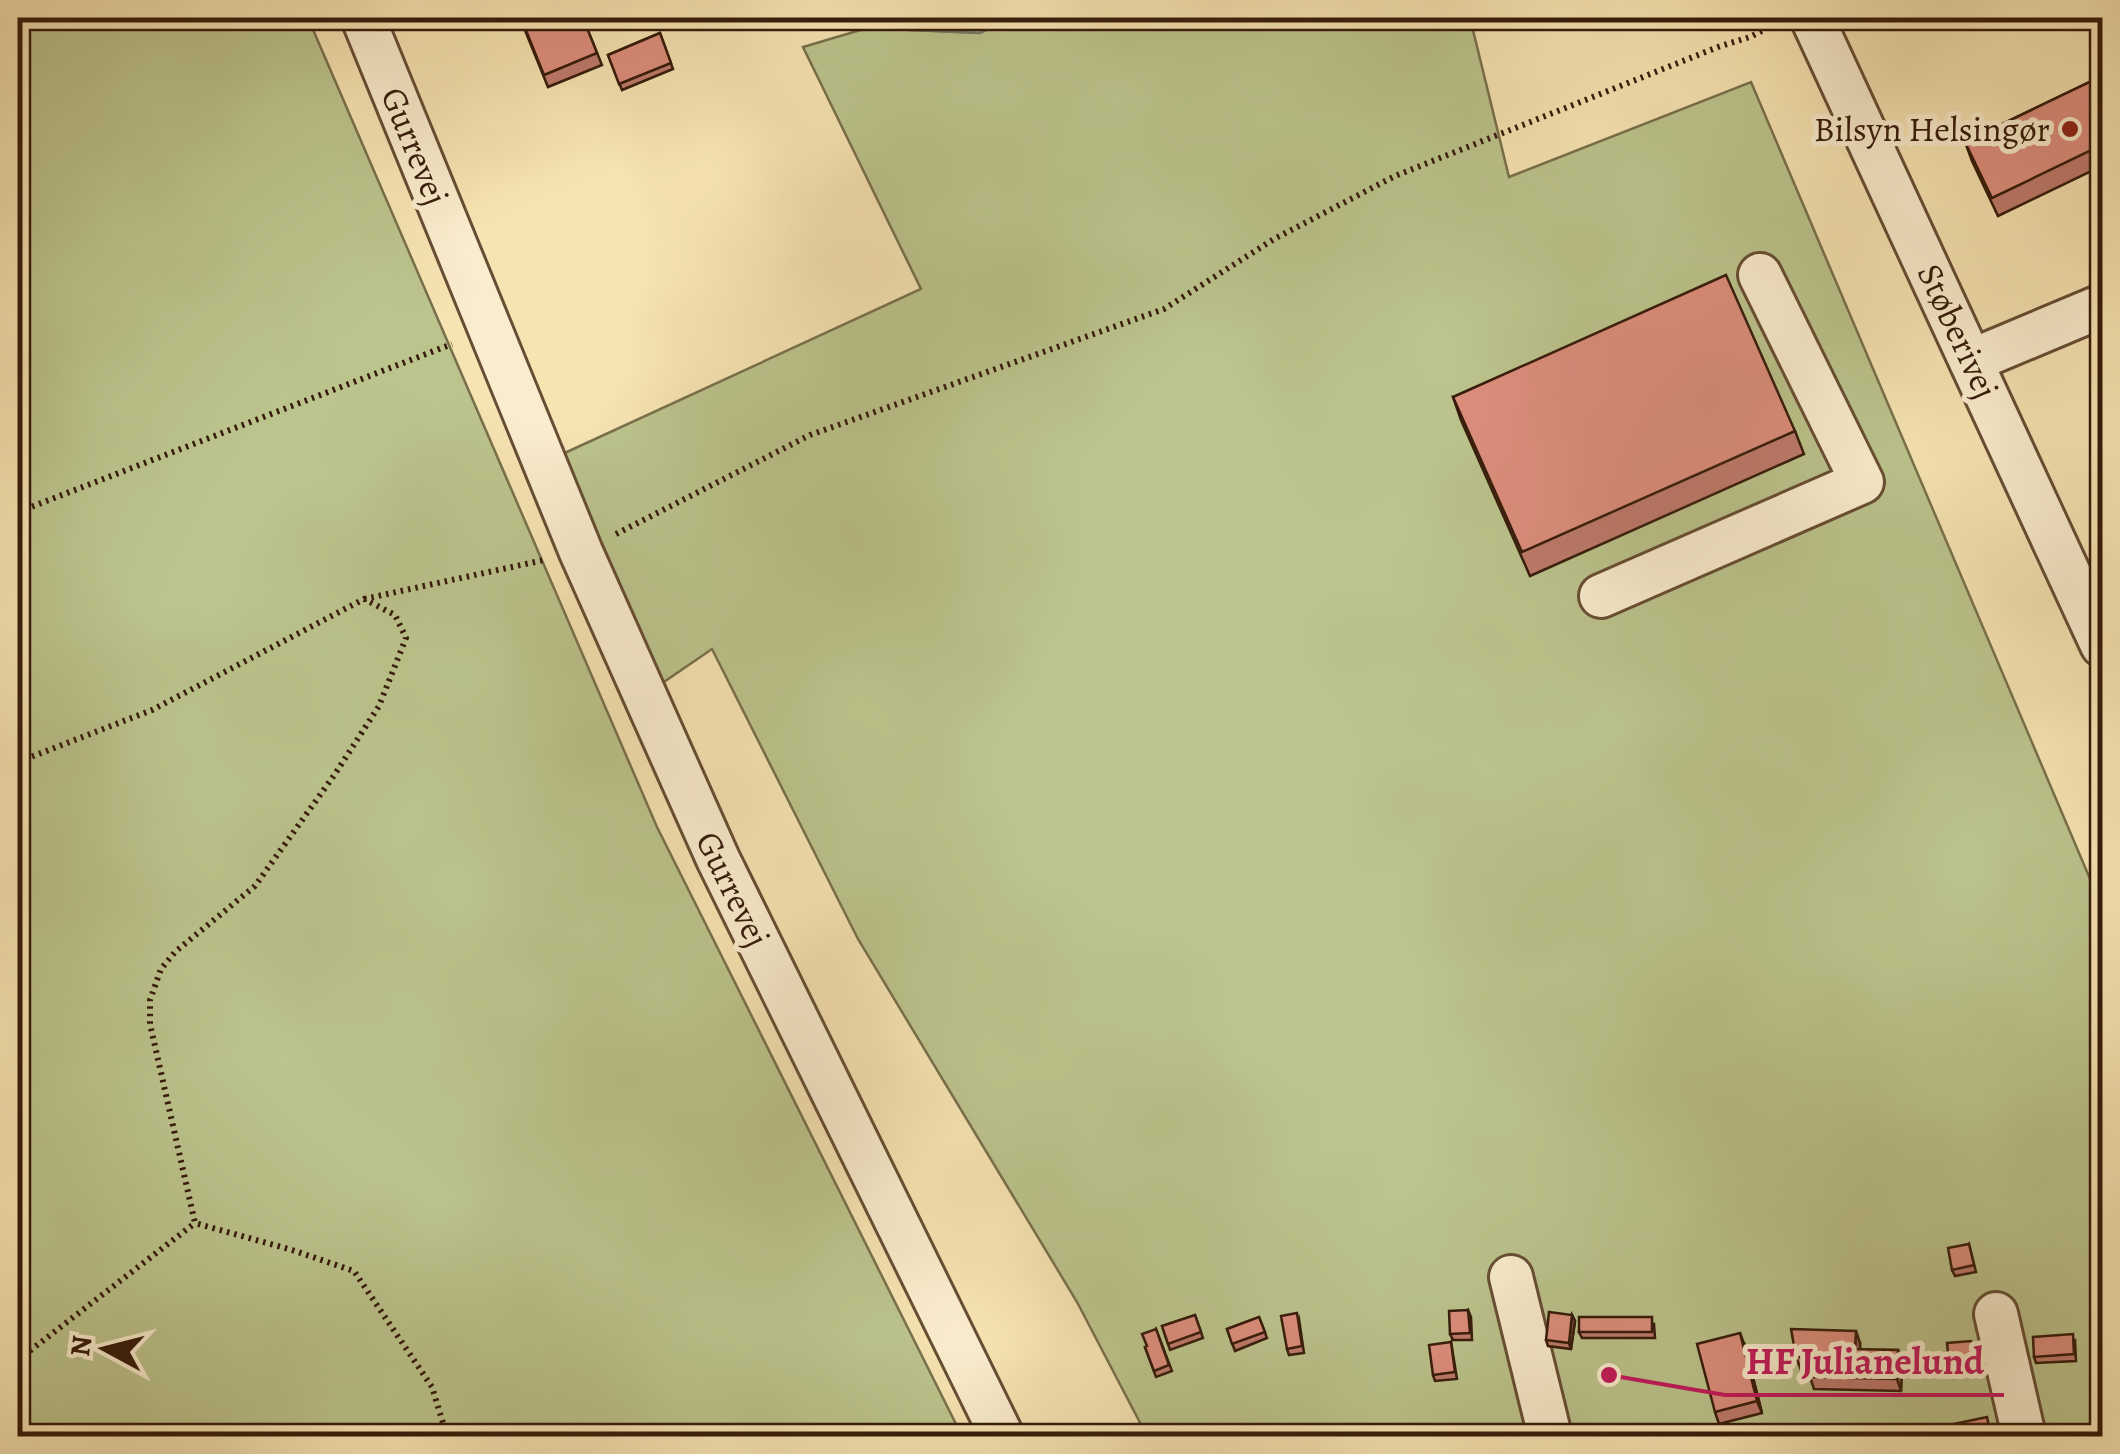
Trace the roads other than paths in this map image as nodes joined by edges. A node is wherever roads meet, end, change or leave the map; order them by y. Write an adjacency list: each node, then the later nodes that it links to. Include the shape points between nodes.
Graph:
1 (362, 18): 10 (street, Gurrevej, via 581,552 718,859)
2 (1812, 18): 5 (street, Støberivej)
3 (1760, 275): 6 (street, via 1862,482)
4 (2102, 306): 5 (street)
5 (1972, 361): 7 (street, Støberivej)
6 (1600, 596)
7 (2102, 645)
8 (1512, 1278): 11 (street)
9 (1996, 1314): 12 (street)
10 (1002, 1436)
11 (1550, 1436)
12 (2024, 1436)

